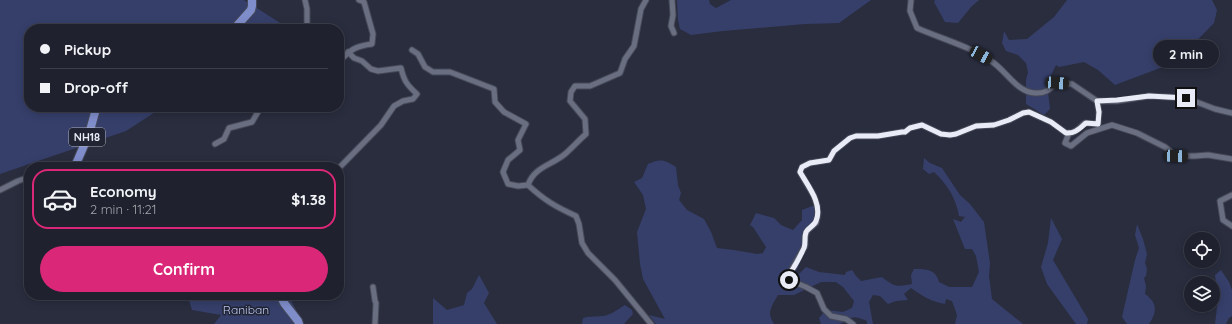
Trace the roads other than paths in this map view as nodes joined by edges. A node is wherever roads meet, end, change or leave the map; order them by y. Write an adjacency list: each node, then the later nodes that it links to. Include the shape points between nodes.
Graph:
1 (252, 0): 7 (main road, via 251,10)
2 (305, 0): 8 (street)
3 (358, 0): 11 (street, via 364,2 373,34 372,44 361,45)
4 (646, 0): 23 (street, via 641,10 634,46 625,59 620,73 590,86 576,86 571,92 570,101 585,119 586,134 565,154 549,162 530,178)
5 (672, 0): 9 (street, via 671,26)
6 (911, 0): 13 (street, via 910,11 917,28 970,49 992,61 1021,88 1035,94 1046,92 1057,83 1072,84)
7 (238, 24)
8 (307, 24)
9 (674, 33)
10 (412, 50): 23 (street, via 418,54 425,68 433,72 450,72 494,89 495,102 504,112 526,124 518,140 520,150 508,160 503,172 508,184)
11 (348, 52): 12 (street); 21 (street, via 371,69 378,71 401,68 403,78 418,94 413,99 394,106 381,125)
12 (344, 56)
13 (1097, 101): 16 (street, via 1149,96 1186,98); 17 (street, via 1098,124 1086,123)
14 (95, 112): 20 (main road, NH18)
15 (258, 112): 18 (street, via 252,122 229,128 224,139)
16 (1232, 113)
17 (1069, 133): 19 (street, via 1065,143 1071,146 1087,133 1112,125 1137,133 1165,147 1176,156 1208,155); 32 (street, via 1029,112 994,125 976,126 950,135 941,134 922,125 905,132 850,138 834,151 829,160 802,167 800,172 818,205 818,214 816,222 807,231 805,246 787,278 817,293 824,309 831,316 846,319)
18 (215, 144)
19 (1232, 159)
20 (78, 162)
21 (344, 163)
22 (24, 179): 24 (street)
23 (528, 186): 31 (street, via 558,208 576,216 582,243 588,253 616,280)
24 (0, 190)
25 (1232, 195): 26 (street, via 1220,200 1223,220)
26 (1232, 226)
27 (373, 287): 30 (street, via 376,303)
28 (282, 300): 29 (main road)
29 (299, 324)
30 (375, 324)
31 (651, 324)
32 (853, 324)

